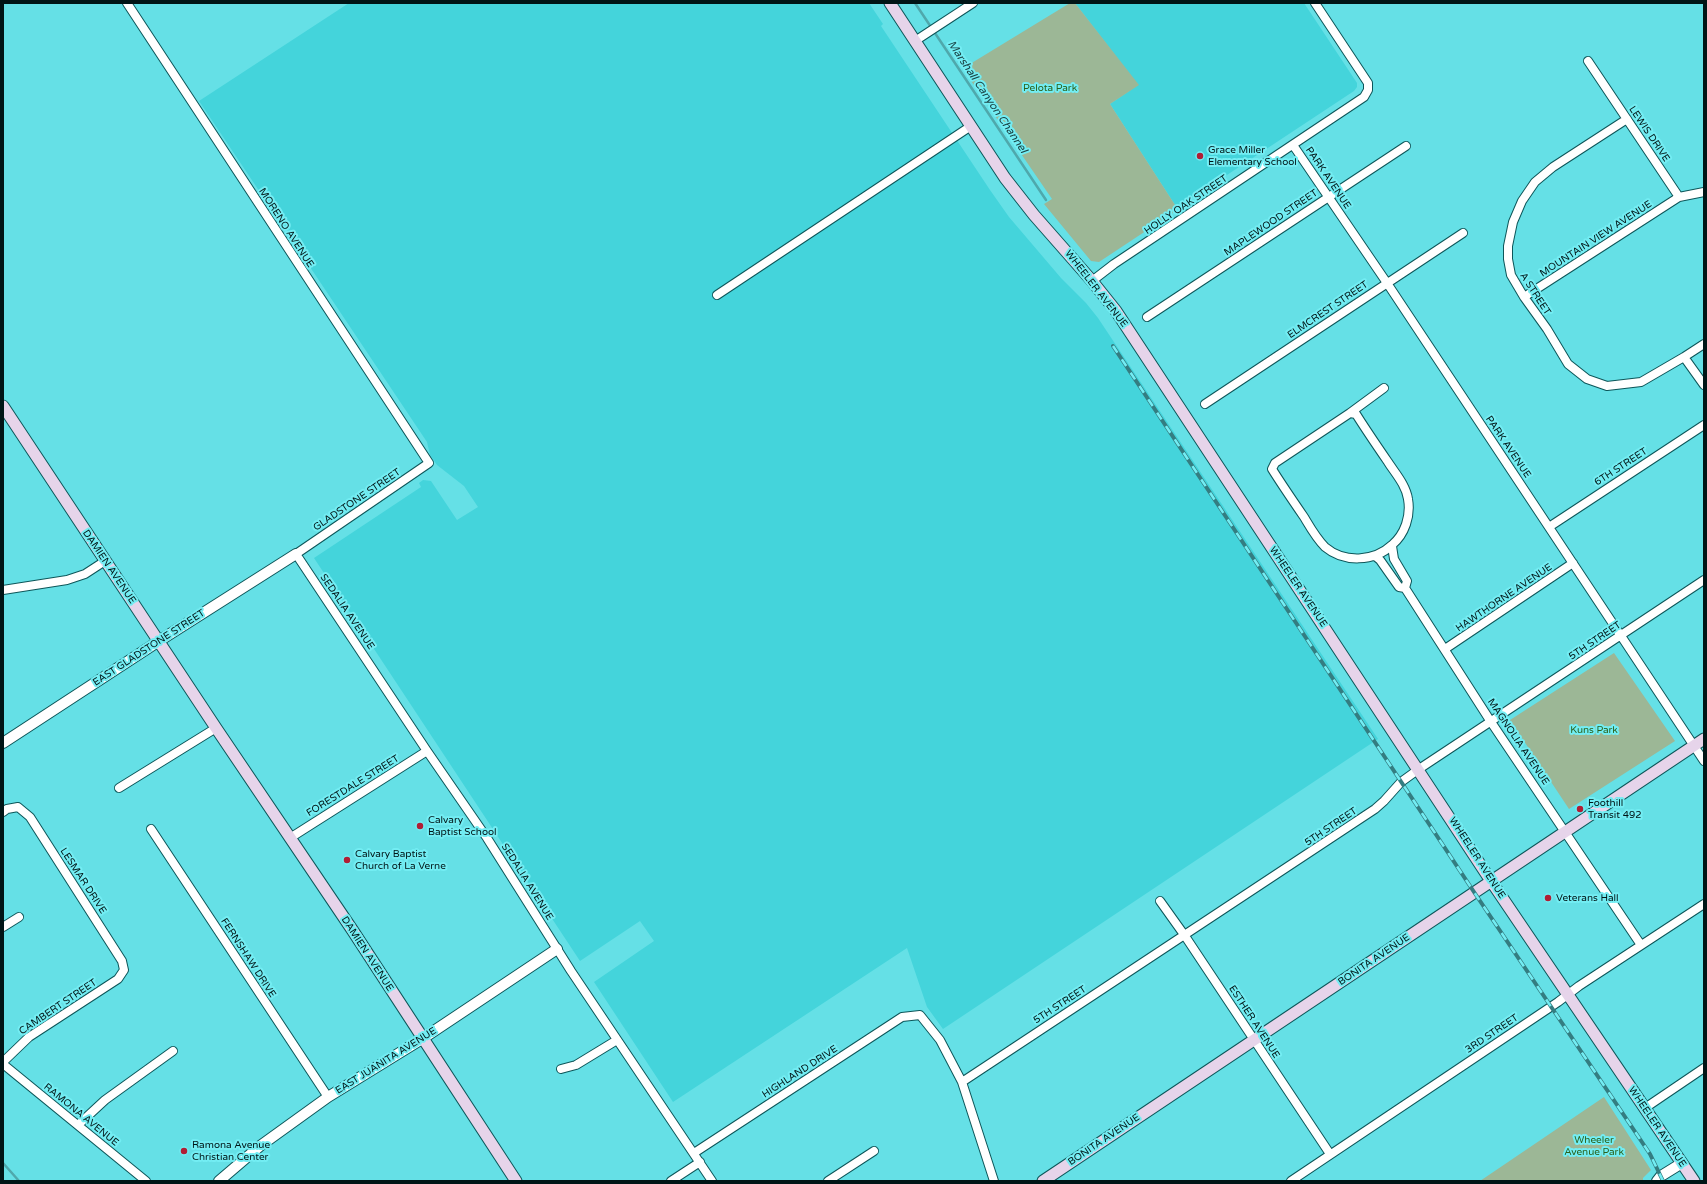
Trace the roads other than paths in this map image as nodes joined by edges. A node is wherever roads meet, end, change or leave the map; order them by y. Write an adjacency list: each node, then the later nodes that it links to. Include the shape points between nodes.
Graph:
1 (127, 3): 28 (street, MORENO AVENUE)
2 (890, 3): 5 (main road, WHEELER AVENUE)
3 (973, 3): 5 (street)
4 (1315, 3): 9 (street, HOLLY OAK STREET, via 1368,83 1368,90 1364,97)
5 (915, 41): 8 (main road, WHEELER AVENUE)
6 (1588, 61): 7 (street, LEWIS DRIVE)
7 (1627, 119): 13 (street, LEWIS DRIVE); 18 (street, A STREET, via 1553,167 1535,182 1522,201 1513,222 1508,259 1511,275)
8 (971, 126): 15 (main road, WHEELER AVENUE, via 1005,178); 17 (street)
9 (1294, 145): 12 (street, PARK AVENUE); 15 (street, HOLLY OAK STREET)
10 (1406, 146): 12 (street, MAPLEWOOD STREET)
11 (1704, 192): 13 (street)
12 (1329, 196): 16 (street, PARK AVENUE); 19 (street, MAPLEWOOD STREET)
13 (1679, 197): 18 (street, MOUNTAIN VIEW AVENUE)
14 (1463, 233): 16 (street, ELMCREST STREET)
15 (1092, 281): 48 (main road, WHEELER AVENUE, via 1116,311)
16 (1387, 283): 24 (street, ELMCREST STREET); 29 (street, PARK AVENUE)
17 (717, 295)
18 (1524, 297): 21 (street, A STREET, via 1568,364 1587,379 1607,386 1641,382)
19 (1147, 317)
20 (1704, 344): 21 (street, A STREET)
21 (1684, 358): 22 (street)
22 (1704, 385)
23 (1384, 388): 26 (street)
24 (1205, 404)
25 (3, 406): 33 (main road, DAMIEN AVENUE)
26 (1350, 412): 30 (street, via 1356,414 1403,484 1408,498 1409,514 1405,527); 32 (street, via 1275,463 1272,469 1326,547 1342,556 1362,559)
27 (1704, 424): 29 (street, 6TH STREET)
28 (429, 463): 31 (street, GLADSTONE STREET)
29 (1550, 527): 34 (street, PARK AVENUE)
30 (1392, 546): 32 (street); 36 (street, MAGNOLIA AVENUE, via 1394,559 1407,581)
31 (296, 554): 39 (street, EAST GLADSTONE STREET); 46 (street, SEDALIA AVENUE)
32 (1375, 556): 36 (street, via 1399,587)
33 (105, 561): 37 (street, via 85,574 67,580); 39 (main road, DAMIEN AVENUE)
34 (1573, 563): 38 (street, PARK AVENUE); 40 (street, HAWTHORNE AVENUE)
35 (1704, 580): 38 (street, 5TH STREET)
36 (1405, 588): 40 (street, MAGNOLIA AVENUE)
37 (3, 590)
38 (1621, 635): 41 (street, 5TH STREET); 45 (street, PARK AVENUE)
39 (159, 641): 42 (main road, DAMIEN AVENUE); 44 (street, EAST GLADSTONE STREET)
40 (1445, 649): 41 (street, MAGNOLIA AVENUE)
41 (1491, 722): 48 (street, 5TH STREET); 52 (street, MAGNOLIA AVENUE)
42 (216, 728): 49 (street); 53 (main road, DAMIEN AVENUE)
43 (1704, 739): 45 (main road, BONITA AVENUE)
44 (3, 743)
45 (1694, 746): 47 (street, PARK AVENUE); 52 (main road, BONITA AVENUE)
46 (427, 751): 53 (street, FORESTDALE STREET); 61 (street, SEDALIA AVENUE, via 488,838)
47 (1704, 761)
48 (1419, 769): 54 (main road, WHEELER AVENUE); 59 (street, 5TH STREET, via 1401,782 1375,809)
49 (119, 788)
50 (3, 812): 62 (street, LESMAR DRIVE, via 18,807 30,817 122,961)
51 (151, 829): 72 (street, FERNSHAW DRIVE)
52 (1566, 831): 54 (main road, BONITA AVENUE); 60 (street, MAGNOLIA AVENUE)
53 (290, 838): 64 (main road, DAMIEN AVENUE)
54 (1491, 881): 63 (main road, WHEELER AVENUE); 66 (main road, BONITA AVENUE)
55 (1160, 901): 59 (street, ESTHER AVENUE)
56 (1704, 904): 60 (street, 3RD STREET)
57 (19, 917): 58 (street)
58 (3, 927)
59 (1185, 936): 66 (street, ESTHER AVENUE); 71 (street, 5TH STREET)
60 (1641, 945): 63 (street, 3RD STREET)
61 (557, 949): 64 (street, EAST JUANITA AVENUE); 65 (street, SEDALIA AVENUE)
62 (124, 970): 68 (street, CAMBERT STREET, via 118,979 29,1037)
63 (1568, 994): 73 (main road, WHEELER AVENUE); 77 (street, 3RD STREET)
64 (422, 1039): 72 (street, EAST JUANITA AVENUE); 82 (main road, DAMIEN AVENUE)
65 (617, 1040): 70 (street, via 576,1065); 76 (street, SEDALIA AVENUE)
66 (1254, 1040): 77 (street, ESTHER AVENUE); 87 (main road, BONITA AVENUE)
67 (173, 1051): 74 (street, via 105,1100)
68 (3, 1063): 74 (street, RAMONA AVENUE)
69 (1704, 1068): 73 (street)
70 (561, 1069)
71 (962, 1082): 76 (street, HIGHLAND DRIVE, via 940,1040 920,1015 902,1017); 86 (street)
72 (328, 1097): 81 (street, EAST JUANITA AVENUE, via 265,1142)
73 (1645, 1108): 79 (main road, WHEELER AVENUE)
74 (78, 1125): 80 (street, RAMONA AVENUE)
75 (874, 1151): 85 (street)
76 (694, 1154): 78 (street, SEDALIA AVENUE)
77 (1330, 1154): 88 (street, 3RD STREET)
78 (700, 1162): 83 (street); 84 (street, SEDALIA AVENUE)
79 (1682, 1163): 89 (street); 90 (main road, WHEELER AVENUE)
80 (146, 1181)
81 (219, 1181)
82 (516, 1181)
83 (671, 1181)
84 (712, 1181)
85 (828, 1181)
86 (994, 1181)
87 (1043, 1181)
88 (1291, 1181)
89 (1657, 1181)
90 (1694, 1181)

